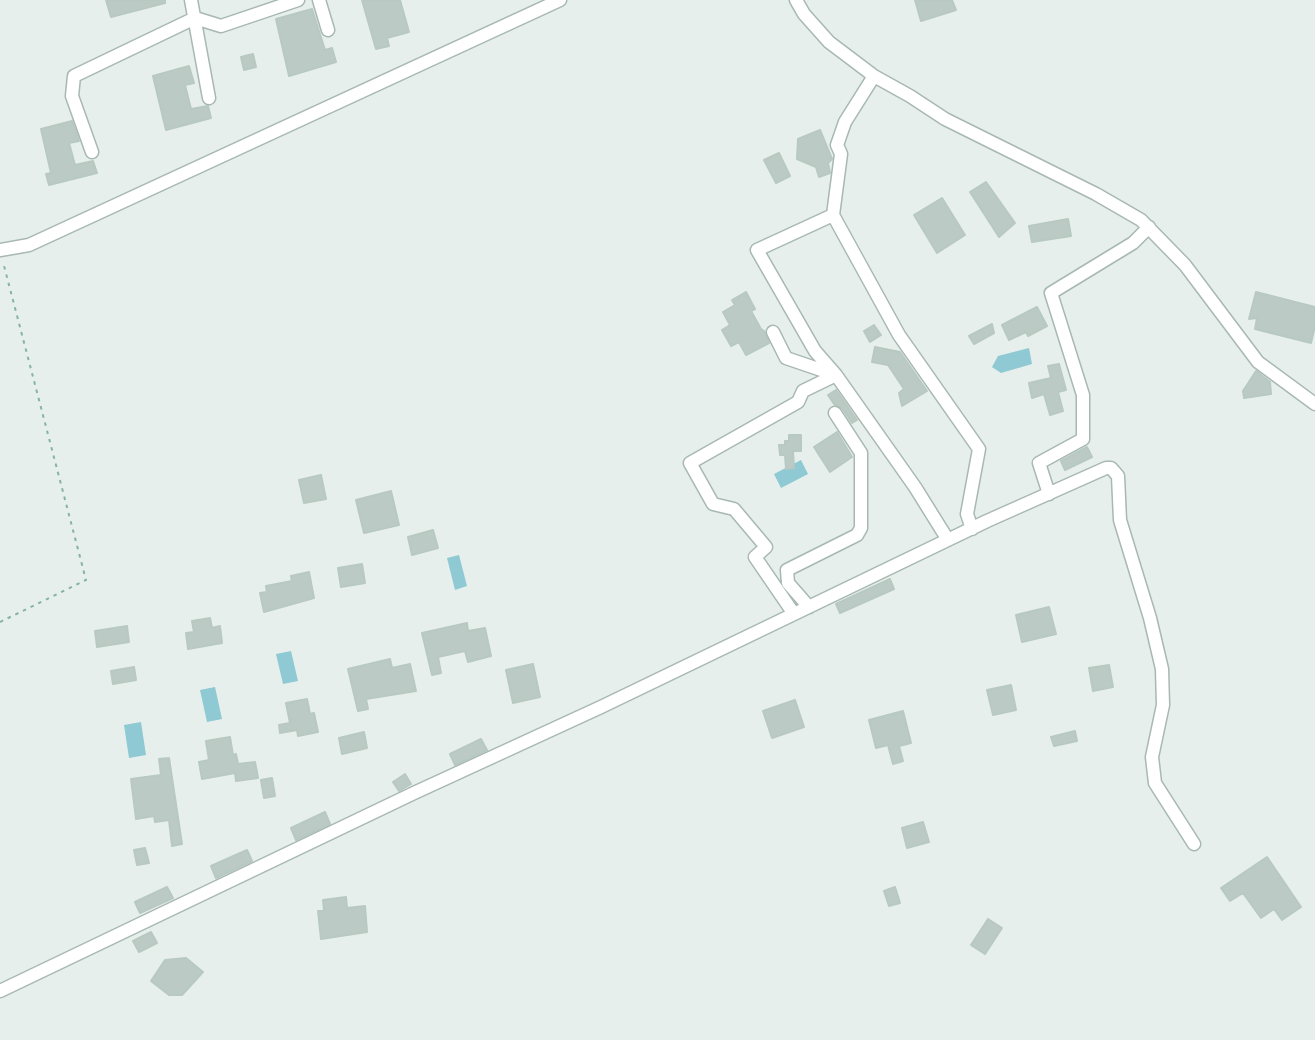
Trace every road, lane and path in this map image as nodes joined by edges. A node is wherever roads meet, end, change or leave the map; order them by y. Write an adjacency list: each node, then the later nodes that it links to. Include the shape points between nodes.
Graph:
1 (191, 0): 6 (street)
2 (298, 0): 6 (street, via 221,26)
3 (319, 0): 7 (street)
4 (560, 0): 13 (street, via 29,244)
5 (796, 0): 8 (street, via 829,42)
6 (195, 18): 9 (street); 10 (street, via 74,76 72,96)
7 (328, 30)
8 (874, 76): 11 (street, via 845,122 837,145 841,155); 12 (street, via 945,119 1129,212)
9 (209, 98)
10 (92, 152)
11 (833, 215): 15 (street, via 757,250 815,351); 19 (street, via 899,335 979,449 967,514)
12 (1149, 228): 16 (street, via 1185,265 1258,362); 18 (street, via 1133,243 1051,293 1083,395 1083,439 1039,463)
13 (0, 251): 23 (path, via 86,580)
14 (773, 332): 15 (street, via 786,358)
15 (836, 374): 20 (street); 22 (street, via 803,391 798,402 690,463 713,504 734,509 766,547 755,557)
16 (1315, 404)
17 (835, 413): 21 (street, via 861,453 861,528 857,535 787,570 788,583)
18 (1049, 494): 19 (street); 24 (street, via 1106,468 1118,476 1120,520 1161,668 1163,705 1152,757 1155,783)
19 (972, 529): 20 (street)
20 (948, 540): 21 (street)
21 (808, 607): 22 (street)
22 (794, 614): 25 (street)
23 (0, 622)
24 (1194, 844)
25 (0, 991)

